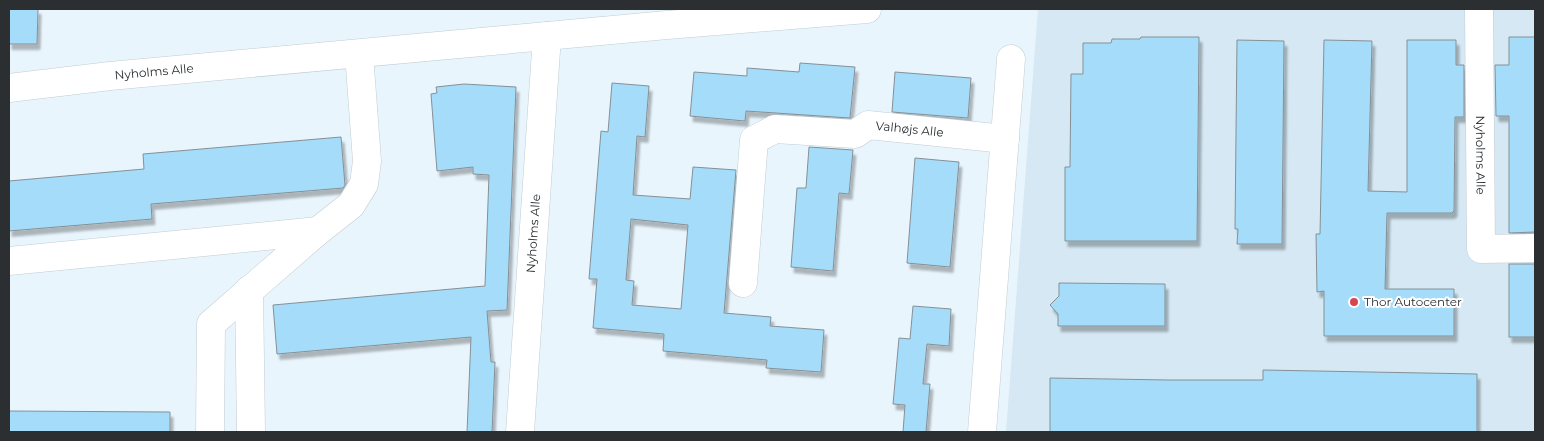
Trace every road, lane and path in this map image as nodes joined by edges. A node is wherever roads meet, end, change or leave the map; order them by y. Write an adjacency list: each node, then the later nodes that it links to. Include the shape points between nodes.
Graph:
1 (867, 9): 3 (street, Nyholms Alle)
2 (1479, 9): 9 (street, Nyholms Alle, via 1481,249)
3 (547, 36): 4 (street, Nyholms Alle); 15 (street, Nyholms Alle)
4 (359, 54): 6 (street, Nyholms Alle); 8 (street, via 367,161 364,184 351,206)
5 (1011, 59): 7 (street)
6 (9, 88)
7 (1005, 139): 11 (street, Valhøjs Alle, via 868,126 855,134 775,129 754,140); 16 (street)
8 (318, 231): 10 (street); 12 (street)
9 (1535, 248)
10 (9, 261)
11 (742, 283)
12 (249, 290): 13 (street, via 211,324); 14 (street)
13 (210, 432)
14 (250, 432)
15 (520, 432)
16 (982, 432)

